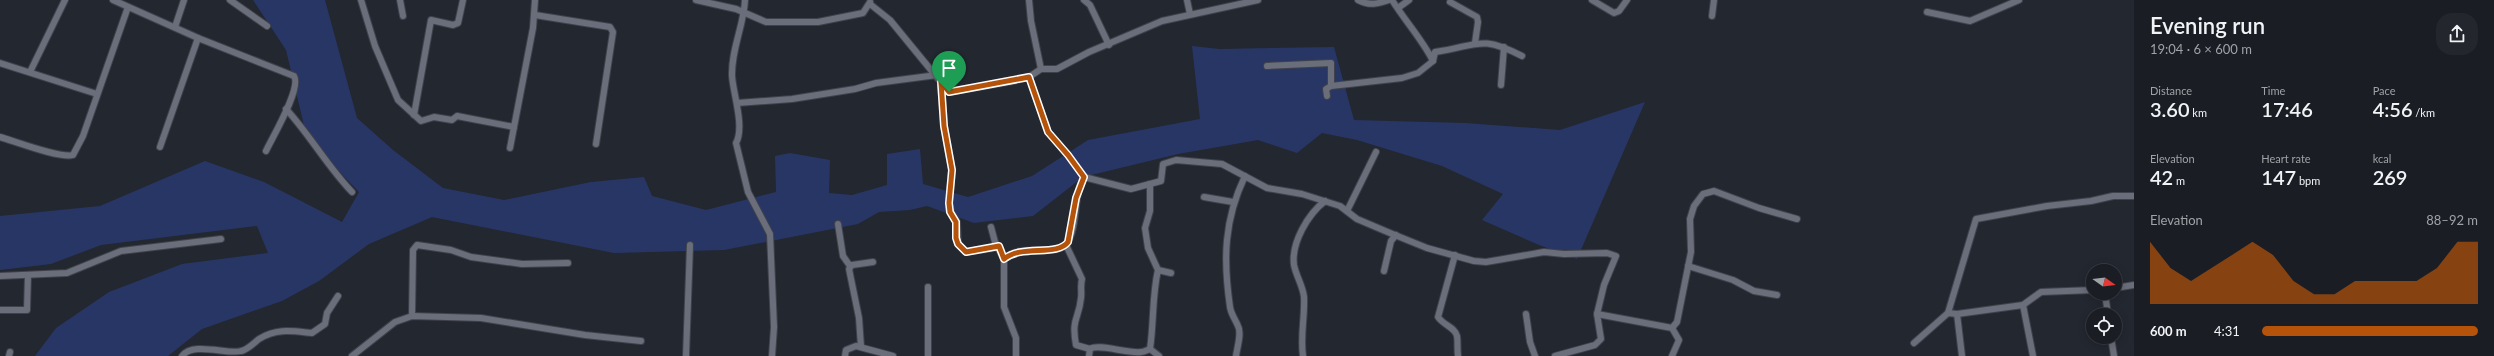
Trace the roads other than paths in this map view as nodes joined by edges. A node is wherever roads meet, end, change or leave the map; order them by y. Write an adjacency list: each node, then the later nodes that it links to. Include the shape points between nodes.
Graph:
1 (65, 0): 43 (street)
2 (114, 0): 24 (street)
3 (184, 0): 33 (street)
4 (230, 0): 32 (street)
5 (361, 0): 53 (street, via 375,46 398,100)
6 (400, 0): 30 (street)
7 (463, 0): 53 (street, via 458,22 453,25 431,20)
8 (535, 0): 29 (street)
9 (696, 0): 27 (street, via 736,9)
10 (745, 0): 27 (street)
11 (1029, 0): 42 (street)
12 (1084, 0): 36 (street, via 1090,5)
13 (1187, 0): 28 (street)
14 (1258, 0): 28 (street)
15 (1358, 0): 16 (street, via 1366,4 1377,4)
16 (1391, 0): 25 (street)
17 (1409, 0): 25 (street)
18 (1592, 0): 19 (street, via 1614,13 1620,11)
19 (1627, 0)
20 (1714, 0): 31 (street)
21 (2019, 0): 26 (street, via 1970,22)
22 (870, 2): 27 (street, via 863,13 818,22 766,22); 44 (street, via 890,20)
23 (1450, 2): 35 (street, via 1477,17)
24 (128, 6): 33 (street); 49 (street)
25 (1398, 8): 39 (street, via 1426,46)
26 (1927, 12)
27 (744, 14): 51 (street, via 732,74)
28 (1190, 14): 36 (street, via 1162,21)
29 (535, 15): 54 (street); 56 (street, via 610,27 613,32)
30 (403, 16)
31 (1712, 16)
32 (267, 26)
33 (175, 27): 34 (street)
34 (198, 38): 52 (street, via 294,76 297,83); 57 (street)
35 (1475, 43): 37 (street, via 1492,42); 39 (street, via 1435,52)
36 (1109, 45): 42 (street, via 1089,52 1057,69)
37 (1504, 47): 38 (street); 47 (street)
38 (1522, 56)
39 (1433, 61): 48 (street, via 1418,74 1402,78)
40 (0, 63): 43 (street)
41 (1267, 66): 48 (street, via 1331,63)
42 (1041, 69): 45 (street)
43 (30, 72): 49 (street)
44 (936, 75): 46 (street); 51 (street, via 876,82 855,89 792,99)
45 (1029, 77): 46 (street, via 949,92); 62 (street, via 1048,132)
46 (941, 82): 77 (street, via 944,126 952,170 949,203 950,212 956,222 958,244 966,252)
47 (1501, 85)
48 (1331, 86): 50 (street, via 1326,90)
49 (97, 94): 55 (street, via 83,136 73,155 50,152)
50 (1327, 96)
51 (737, 103): 112 (street, via 736,143 748,192 770,234 774,327)
52 (286, 109): 59 (street); 64 (street, via 305,129 338,178)
53 (414, 115): 54 (street, via 421,121 434,117 452,120 458,116)
54 (514, 127): 58 (street)
55 (0, 137)
56 (596, 144)
57 (160, 148)
58 (510, 148)
59 (266, 151)
60 (1376, 152): 69 (street)
61 (1245, 176): 63 (street, via 1222,164 1176,160 1163,164 1161,181); 67 (street, via 1267,188); 68 (street)
62 (1084, 177): 63 (street, via 1131,189); 76 (street, via 1076,198)
63 (1150, 184): 84 (street, via 1150,211 1145,228 1148,248)
64 (352, 192)
65 (2134, 196): 97 (street, via 2113,196 1976,219)
66 (1204, 197): 68 (street)
67 (1325, 201): 69 (street); 119 (street, via 1315,211 1294,249 1294,266 1304,296 1300,338)
68 (1233, 202): 118 (street, via 1224,265 1230,310 1239,327)
69 (1347, 211): 73 (street, via 1357,219)
70 (1797, 219): 83 (street, via 1714,191 1703,194 1694,206 1690,219 1691,252)
71 (838, 224): 82 (street, via 843,256)
72 (991, 227): 77 (street, via 992,235)
73 (1396, 235): 78 (street, via 1427,248); 85 (street, via 1391,241)
74 (221, 238): 87 (street, via 121,250 67,273)
75 (690, 245): 111 (street)
76 (1066, 245): 79 (street, via 1058,249 1013,253); 108 (street, via 1082,279 1082,298 1073,322 1076,344)
77 (999, 246): 79 (street)
78 (1454, 255): 99 (street, via 1486,262 1544,252 1612,254 1616,256); 120 (street, via 1438,317 1442,323 1454,330 1457,336)
79 (1004, 259): 116 (street, via 1004,307 1016,338)
80 (873, 262): 82 (street)
81 (568, 263): 101 (street, via 522,264 471,257 417,244 413,250)
82 (850, 266): 106 (street, via 848,271 858,312)
83 (1688, 266): 93 (street, via 1733,280 1754,291); 102 (street, via 1676,322)
84 (1158, 270): 86 (street); 107 (street, via 1152,296 1154,319)
85 (1384, 271)
86 (1172, 273)
87 (28, 275): 88 (street); 96 (street, via 27,310)
88 (0, 276)
89 (2134, 285): 91 (street)
90 (928, 286): 115 (street)
91 (2122, 287)
92 (2086, 290): 95 (street, via 2041,292)
93 (1777, 295)
94 (338, 296): 109 (street, via 327,313 325,324 312,333 279,330 269,333 242,351 198,349 190,350)
95 (2023, 305): 100 (street); 125 (street)
96 (0, 310)
97 (1948, 313): 100 (street); 104 (street)
98 (1526, 314): 121 (street)
99 (1596, 314): 102 (street); 122 (street, via 1601,333 1598,342)
100 (1957, 314): 124 (street)
101 (412, 316): 103 (street, via 482,318 577,334); 110 (street, via 395,322)
102 (1672, 328): 123 (street, via 1679,340)
103 (641, 341)
104 (1914, 343)
105 (2112, 344): 126 (street)
106 (861, 347): 113 (street, via 853,346 846,350); 114 (street)
107 (1150, 349): 108 (street, via 1141,352 1096,346); 117 (street)
108 (1090, 353)
109 (182, 356)
110 (352, 356)
111 (686, 356)
112 (772, 356)
113 (845, 356)
114 (893, 356)
115 (928, 356)
116 (1016, 356)
117 (1159, 356)
118 (1236, 356)
119 (1302, 356)
120 (1458, 356)
121 (1535, 356)
122 (1555, 356)
123 (1672, 356)
124 (1962, 356)
125 (2033, 356)
126 (2114, 356)

